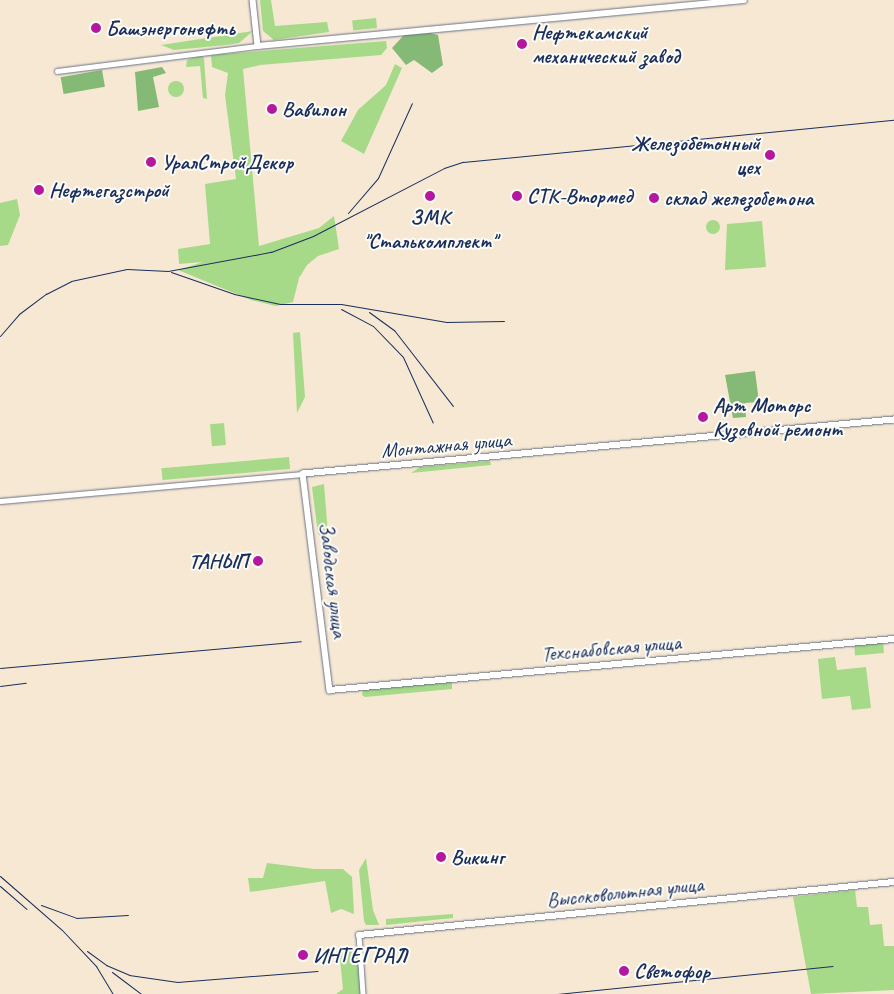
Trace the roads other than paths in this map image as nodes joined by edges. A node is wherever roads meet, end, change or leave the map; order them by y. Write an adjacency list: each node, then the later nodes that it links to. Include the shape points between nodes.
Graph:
1 (253, 0): 3 (street)
2 (744, 0): 3 (street)
3 (258, 46): 4 (street)
4 (56, 71)
5 (894, 420): 6 (street, Монтажная улица)
6 (304, 474): 7 (street, Монтажная улица); 9 (street, Заводская улица)
7 (0, 501)
8 (894, 639): 9 (street, Техснабовская улица)
9 (330, 690)
10 (894, 882): 11 (street, Высоковольтная улица)
11 (359, 935): 12 (street)
12 (363, 994)

